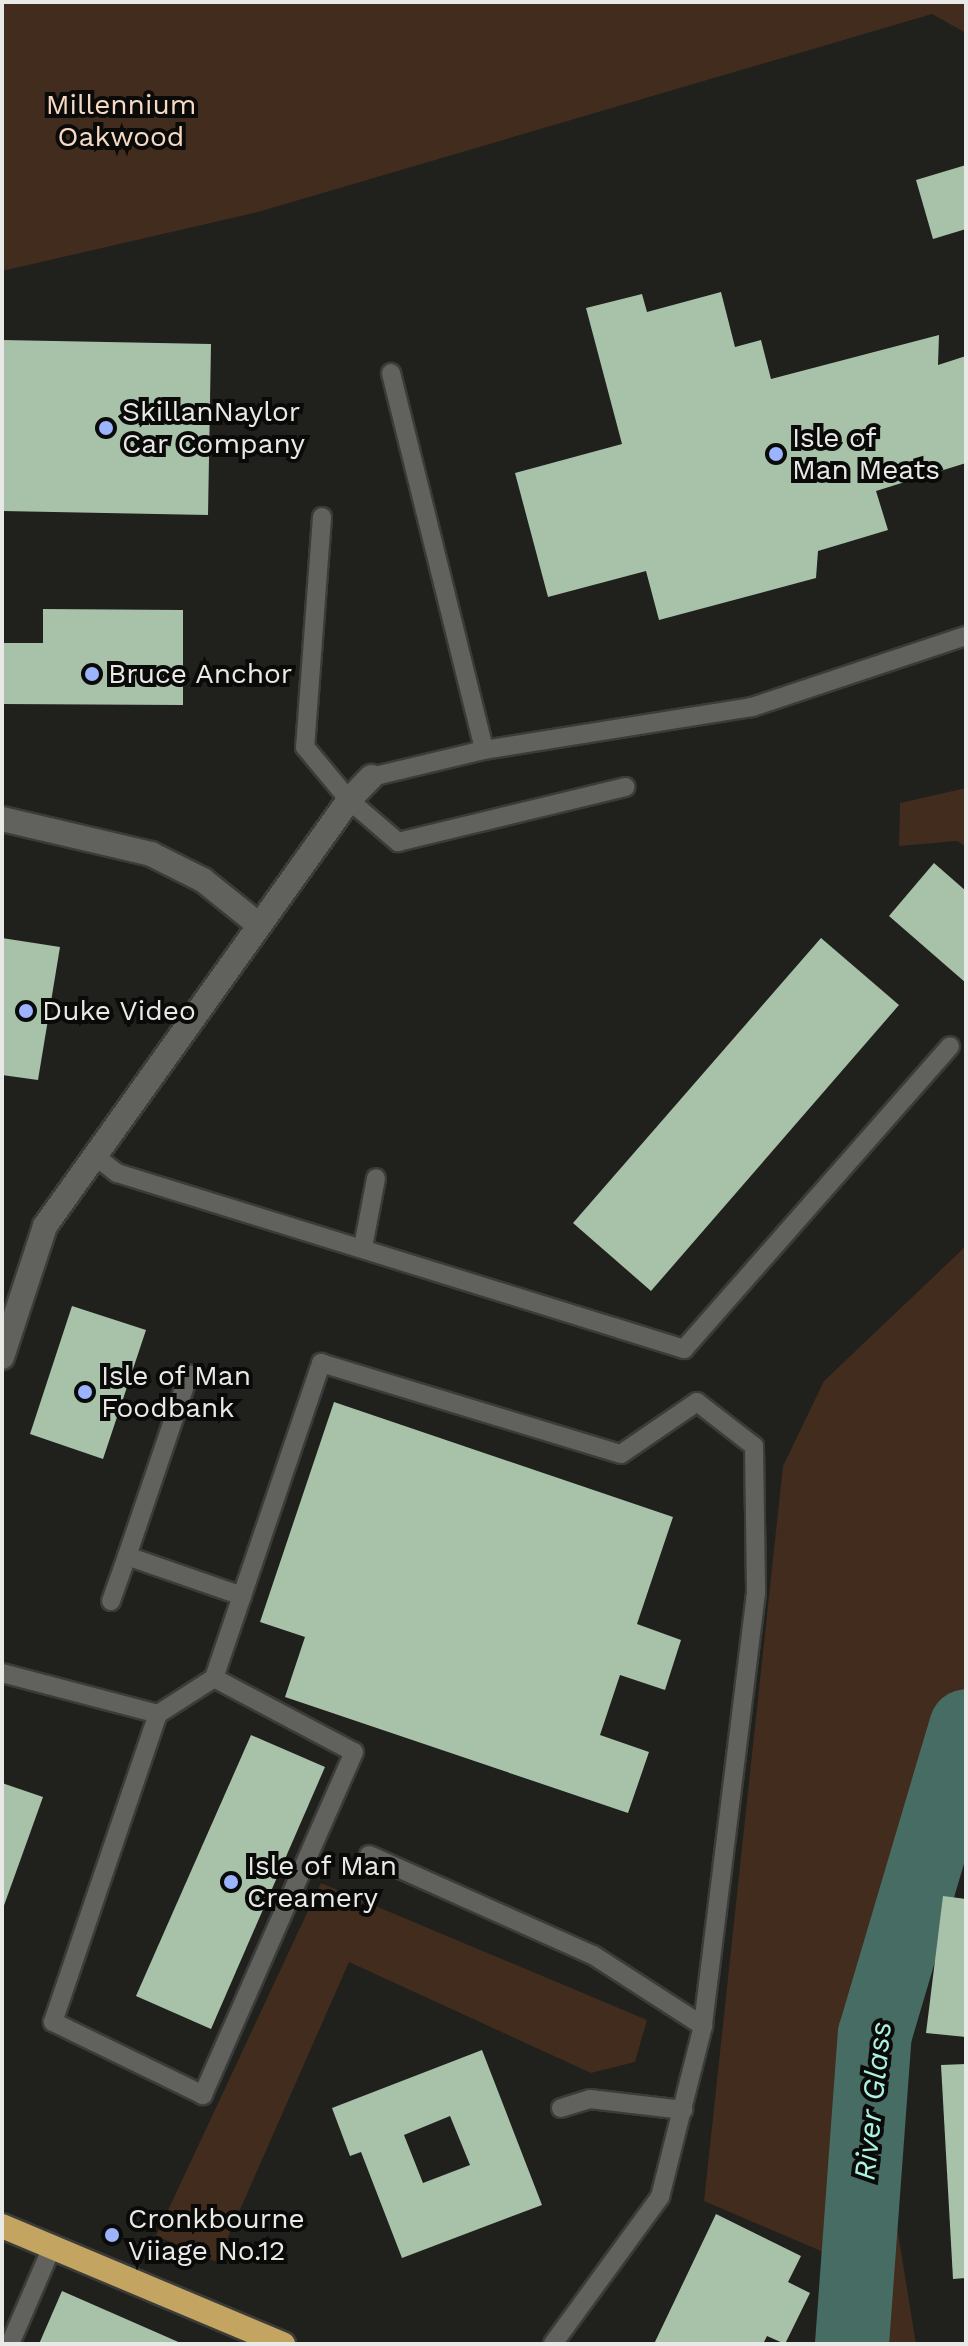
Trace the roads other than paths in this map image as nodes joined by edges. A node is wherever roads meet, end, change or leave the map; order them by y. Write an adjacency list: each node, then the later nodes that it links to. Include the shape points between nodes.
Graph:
1 (391, 373): 4 (lane)
2 (322, 517): 7 (lane, via 305,747)
3 (966, 636): 4 (lane, via 752,707)
4 (484, 750): 5 (lane)
5 (371, 777): 7 (street)
6 (625, 787): 7 (lane, via 398,842)
7 (349, 800): 9 (street)
8 (2, 819): 9 (street, via 151,854 203,880)
9 (259, 925): 11 (street)
10 (950, 1046): 13 (lane, via 684,1349)
11 (95, 1156): 13 (lane, via 117,1173); 14 (street, via 45,1226)
12 (376, 1178): 13 (lane)
13 (363, 1247)
14 (2, 1357)
15 (189, 1374): 16 (lane)
16 (127, 1556): 17 (lane); 18 (lane)
17 (242, 1596): 20 (lane); 23 (lane, via 321,1363 621,1454 697,1402 754,1446 756,1593)
18 (111, 1601)
19 (2, 1673): 21 (lane)
20 (214, 1678): 21 (lane); 21 (lane, via 354,1752 203,2095 53,2022)
21 (158, 1714)
22 (369, 1855): 23 (lane, via 593,1955)
23 (703, 2026): 25 (lane)
24 (561, 2108): 25 (lane, via 590,2099)
25 (683, 2110): 30 (lane, via 660,2197)
26 (2, 2226): 27 (highway)
27 (52, 2247): 28 (lane); 29 (highway)
28 (10, 2344)
29 (283, 2344)
30 (553, 2344)

